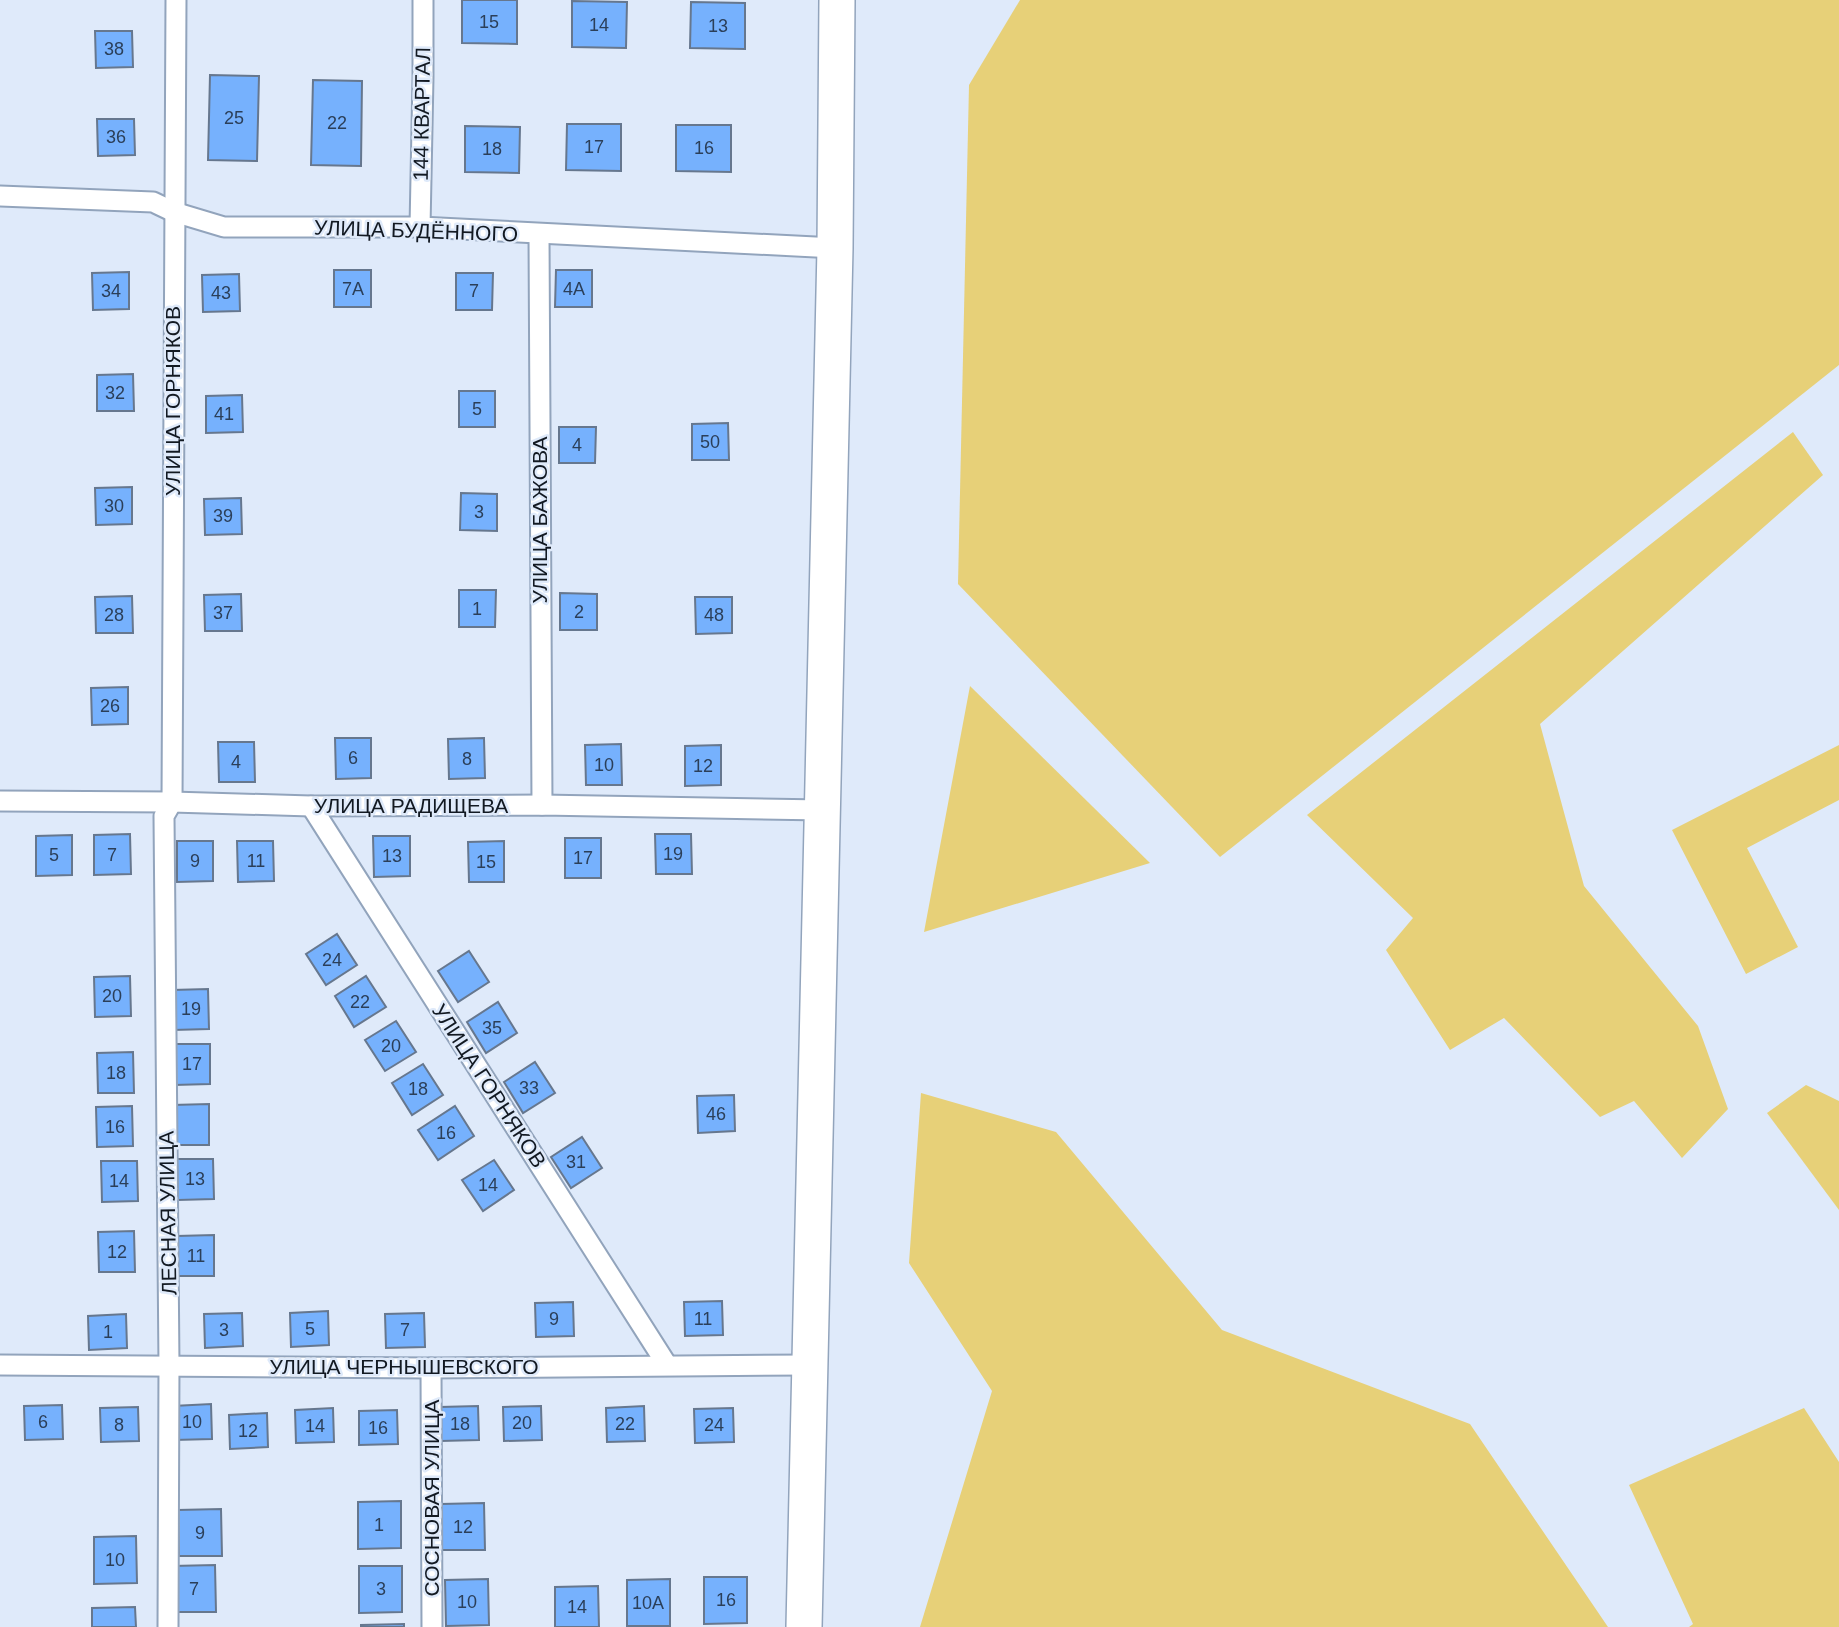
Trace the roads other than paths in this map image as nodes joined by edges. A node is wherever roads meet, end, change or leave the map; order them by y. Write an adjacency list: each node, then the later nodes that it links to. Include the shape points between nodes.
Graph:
1 (176, 0): 5 (street, УЛИЦА ГОРНЯКОВ)
2 (423, 0): 6 (street, 144 КВАРТАЛ)
3 (837, 0): 8 (highway)
4 (0, 196): 5 (street, УЛИЦА БУДЁННОГО, via 153,202)
5 (174, 212): 6 (street, УЛИЦА БУДЁННОГО, via 225,227); 10 (street, УЛИЦА ГОРНЯКОВ)
6 (420, 227): 7 (street, УЛИЦА БУДЁННОГО)
7 (539, 235): 8 (street, УЛИЦА БУДЁННОГО); 11 (street, УЛИЦА БАЖОВА)
8 (835, 248): 13 (highway)
9 (0, 801): 10 (street, УЛИЦА РАДИЩЕВА)
10 (172, 802): 12 (street, УЛИЦА РАДИЩЕВА); 15 (street, ЛЕСНАЯ УЛИЦА, via 164,816)
11 (542, 805): 12 (street, УЛИЦА РАДИЩЕВА); 13 (street, УЛИЦА РАДИЩЕВА)
12 (311, 806): 16 (street, УЛИЦА ГОРНЯКОВ)
13 (822, 810): 17 (highway)
14 (0, 1365): 15 (street, УЛИЦА ЧЕРНЫШЕВСКОГО)
15 (169, 1365): 18 (street, УЛИЦА ЧЕРНЫШЕВСКОГО); 19 (street, ЛЕСНАЯ УЛИЦА)
16 (667, 1365): 17 (street, УЛИЦА ЧЕРНЫШЕВСКОГО); 18 (street, УЛИЦА ЧЕРНЫШЕВСКОГО)
17 (809, 1365): 21 (highway)
18 (431, 1368): 20 (street, СОСНОВАЯ УЛИЦА)
19 (168, 1627)
20 (432, 1627)
21 (804, 1627)

